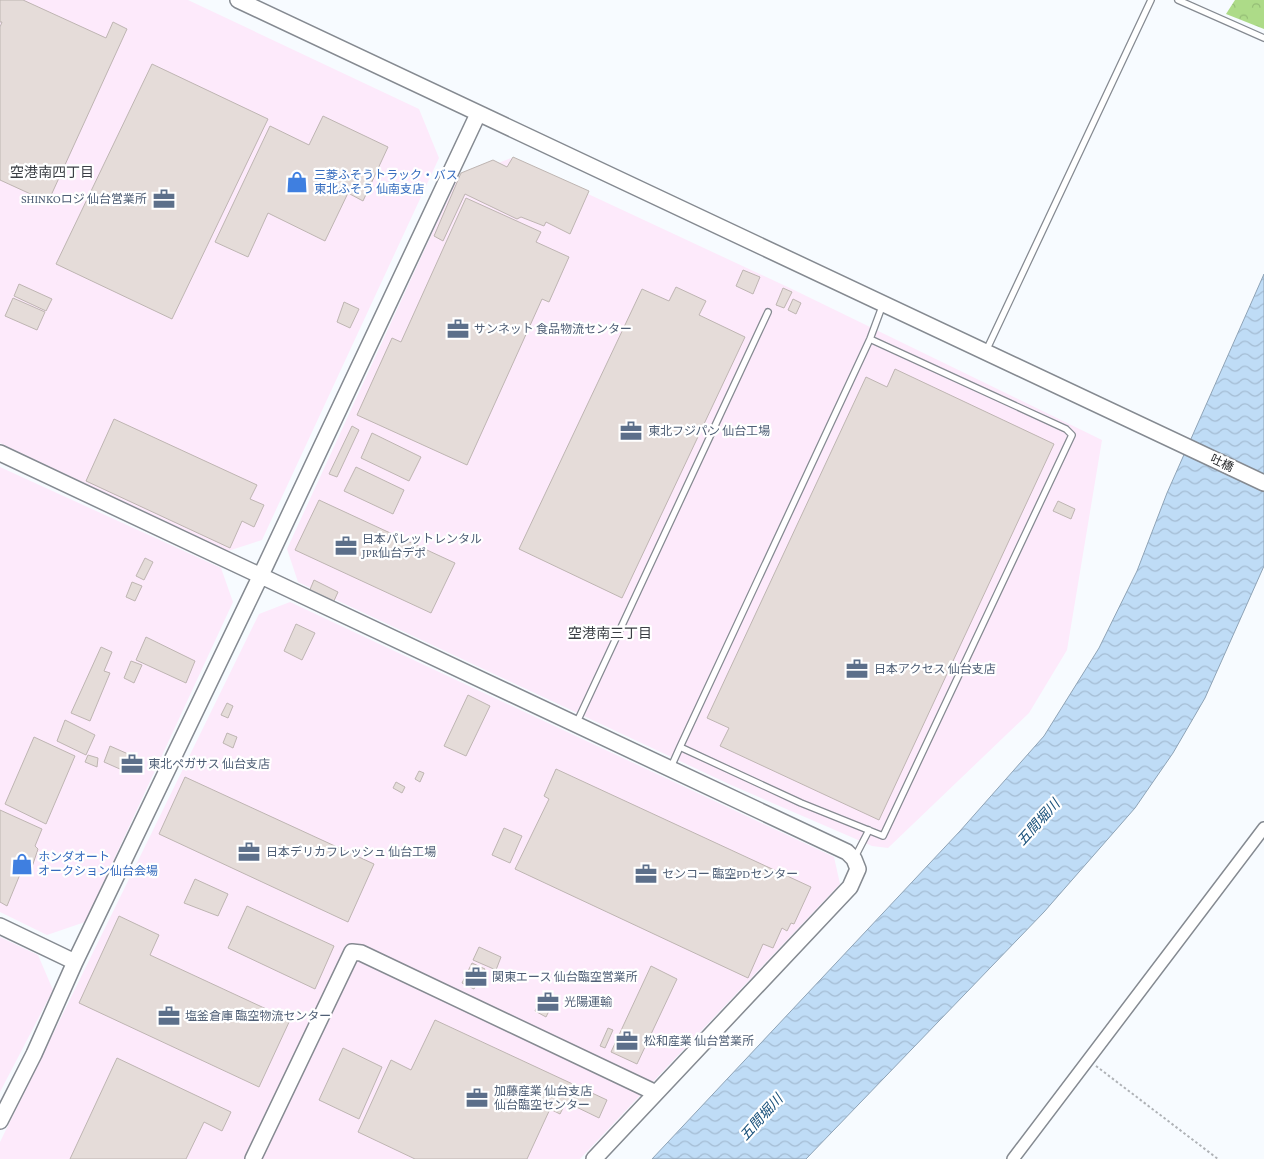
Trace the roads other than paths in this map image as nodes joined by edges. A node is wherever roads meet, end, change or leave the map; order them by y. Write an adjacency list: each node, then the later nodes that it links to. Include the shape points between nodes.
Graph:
1 (238, 0): 5 (street, 吐橋)
2 (1151, 0): 9 (lane)
3 (1178, 0): 4 (lane)
4 (1264, 38)
5 (478, 114): 6 (street, 吐橋); 12 (street)
6 (883, 304): 8 (lane); 9 (street, 吐橋)
7 (768, 312): 13 (lane)
8 (870, 339): 14 (lane); 17 (lane, via 1066,429 1072,435 883,836)
9 (985, 352): 11 (street, 吐橋)
10 (0, 453): 12 (street)
11 (1264, 483)
12 (261, 575): 13 (street); 20 (street)
13 (576, 724): 15 (street)
14 (680, 747): 15 (lane); 17 (lane, via 801,803)
15 (670, 768): 18 (street, via 847,852)
16 (1264, 828): 25 (street)
17 (869, 830): 18 (lane)
18 (854, 859): 21 (street, via 858,869 850,887)
19 (0, 926): 20 (street)
20 (76, 962): 22 (street)
21 (656, 1093): 23 (street, via 352,952); 24 (street)
22 (0, 1121)
23 (253, 1159)
24 (594, 1159)
25 (1012, 1159)

